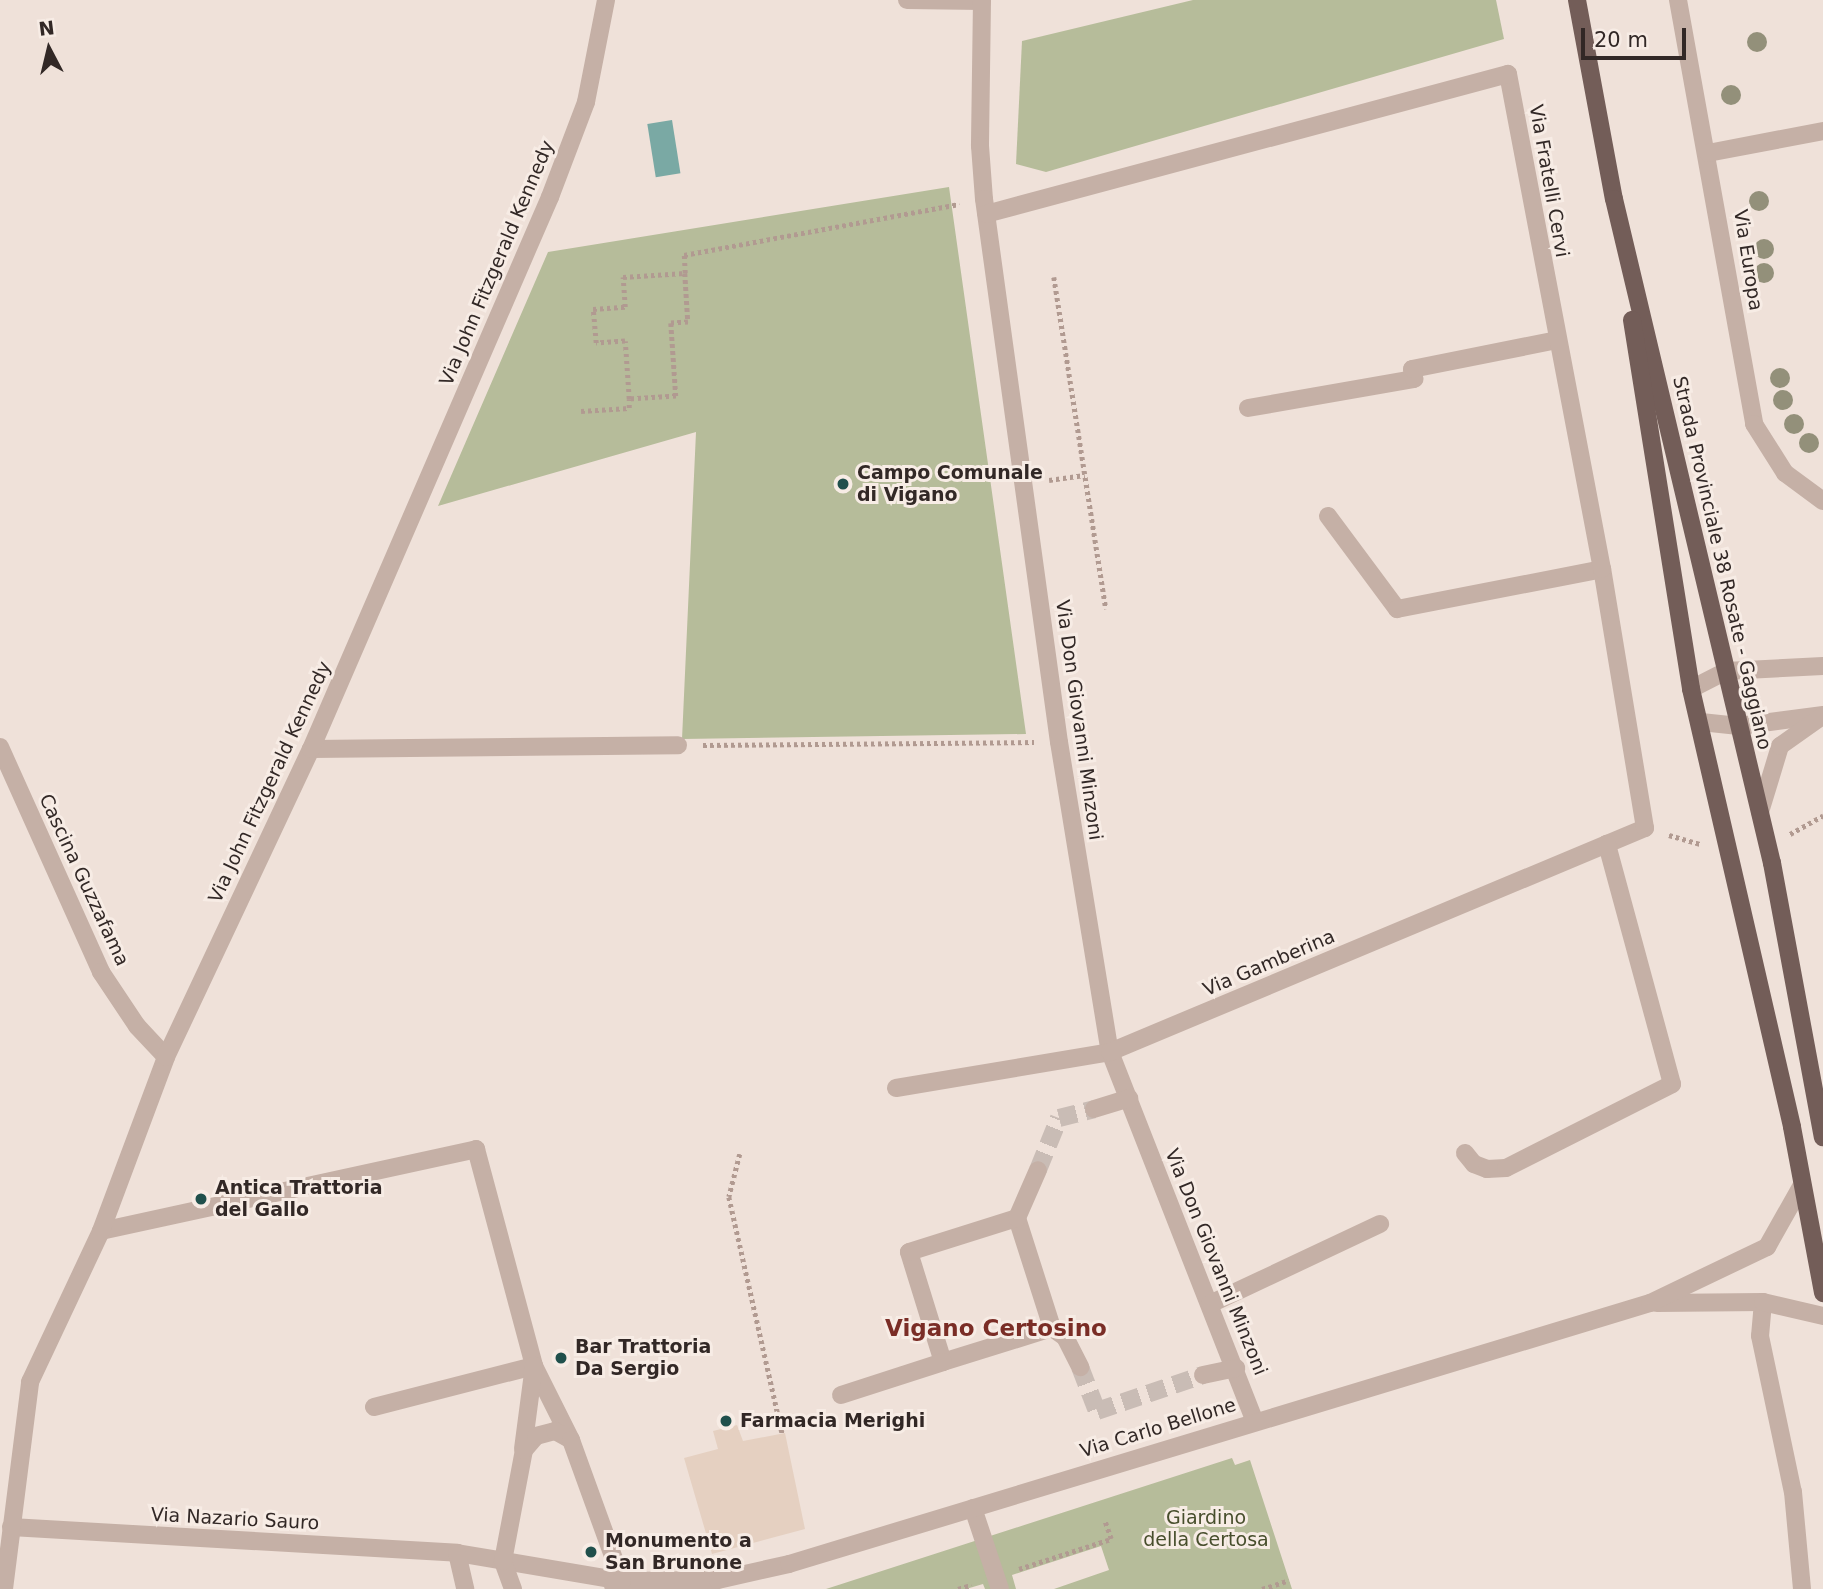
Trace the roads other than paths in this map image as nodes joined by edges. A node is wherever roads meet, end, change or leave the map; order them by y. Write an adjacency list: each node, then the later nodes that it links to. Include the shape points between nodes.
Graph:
1 (606, 0): 23 (street, Via John Fitzgerald Kennedy, via 586,102 550,197)
2 (907, 0): 5 (street)
3 (1577, 0): 8 (main road, Strada Provinciale 38 Rosate - Gaggiano)
4 (1678, 0): 7 (street, Via Europa)
5 (982, 1): 9 (street, Via Don Giovanni Minzoni, via 980,146)
6 (1823, 131): 7 (street)
7 (1709, 153): 12 (street, Via Europa, via 1754,424 1786,473)
8 (1614, 199): 16 (main road, Strada Provinciale 38 Rosate - Gaggiano); 17 (main road)
9 (985, 207): 10 (street, Via Fratelli Cervi, via 1508,74); 27 (street, Via Don Giovanni Minzoni, via 1059,742)
10 (1557, 340): 11 (street, via 1412,369 1414,379); 14 (street, Via Fratelli Cervi)
11 (1248, 408)
12 (1823, 502)
13 (1328, 516): 14 (street, via 1397,609)
14 (1602, 569): 25 (street, Via Fratelli Cervi)
15 (1823, 666): 16 (street)
16 (1726, 671): 17 (street); 20 (main road, Strada Provinciale 38 Rosate - Gaggiano)
17 (1691, 689): 19 (main road)
18 (1823, 715): 20 (street); 24 (street, via 1780,746)
19 (1701, 722): 20 (street); 35 (main road)
20 (1739, 726): 24 (main road, Strada Provinciale 38 Rosate - Gaggiano)
21 (678, 746): 23 (street)
22 (0, 747): 28 (street, Cascina Guzzafama, via 101,972 137,1026)
23 (311, 749): 28 (street, Via John Fitzgerald Kennedy)
24 (1760, 812): 32 (main road, Strada Provinciale 38 Rosate - Gaggiano)
25 (1644, 828): 26 (street, Via Gamberina)
26 (1607, 844): 27 (street, Via Gamberina); 33 (street, via 1672,1084 1506,1168 1487,1169 1474,1164)
27 (1110, 1052): 29 (street, Via Gamberina); 30 (street, Via Don Giovanni Minzoni)
28 (166, 1057): 38 (street, Via John Fitzgerald Kennedy)
29 (896, 1088)
30 (1129, 1098): 31 (street); 42 (street, Via Don Giovanni Minzoni)
31 (1094, 1109)
32 (1823, 1137)
33 (1465, 1153)
34 (1038, 1170): 36 (street)
35 (1802, 1185): 39 (main road); 41 (street, Via Carlo Bellone, via 1767,1247)
36 (1017, 1218): 44 (street); 45 (street, via 909,1252)
37 (1380, 1224): 42 (street)
38 (101, 1231): 46 (street, via 476,1149); 56 (street, Via John Fitzgerald Kennedy, via 30,1382)
39 (1823, 1293)
40 (1763, 1302): 41 (street, Via Carlo Bellone); 43 (street, Via Carlo Bellone); 65 (street, via 1760,1336 1793,1492)
41 (1650, 1303): 52 (street, Via Carlo Bellone)
42 (1209, 1304): 48 (street, Via Don Giovanni Minzoni)
43 (1823, 1316)
44 (1052, 1328): 45 (street); 47 (street, via 1065,1337)
45 (943, 1362): 50 (street)
46 (534, 1366): 51 (street); 53 (street); 54 (street)
47 (1080, 1367)
48 (1237, 1368): 49 (street); 52 (street, Via Don Giovanni Minzoni)
49 (1203, 1375)
50 (841, 1395)
51 (374, 1407)
52 (1254, 1420): 55 (street, Via Carlo Bellone)
53 (571, 1440): 54 (street, via 555,1432 536,1436); 59 (street)
54 (522, 1460): 58 (street)
55 (973, 1508): 59 (street, Via Carlo Bellone, via 789,1564 718,1580); 60 (street)
56 (12, 1527): 57 (street, Via Nazario Sauro); 61 (street, Via John Fitzgerald Kennedy)
57 (457, 1553): 58 (street, Via Nazario Sauro); 62 (street)
58 (503, 1561): 59 (street, Via Nazario Sauro); 63 (street)
59 (622, 1581): 64 (street)
60 (998, 1583)
61 (4, 1589)
62 (465, 1589)
63 (513, 1589)
64 (603, 1589)
65 (1802, 1589)

